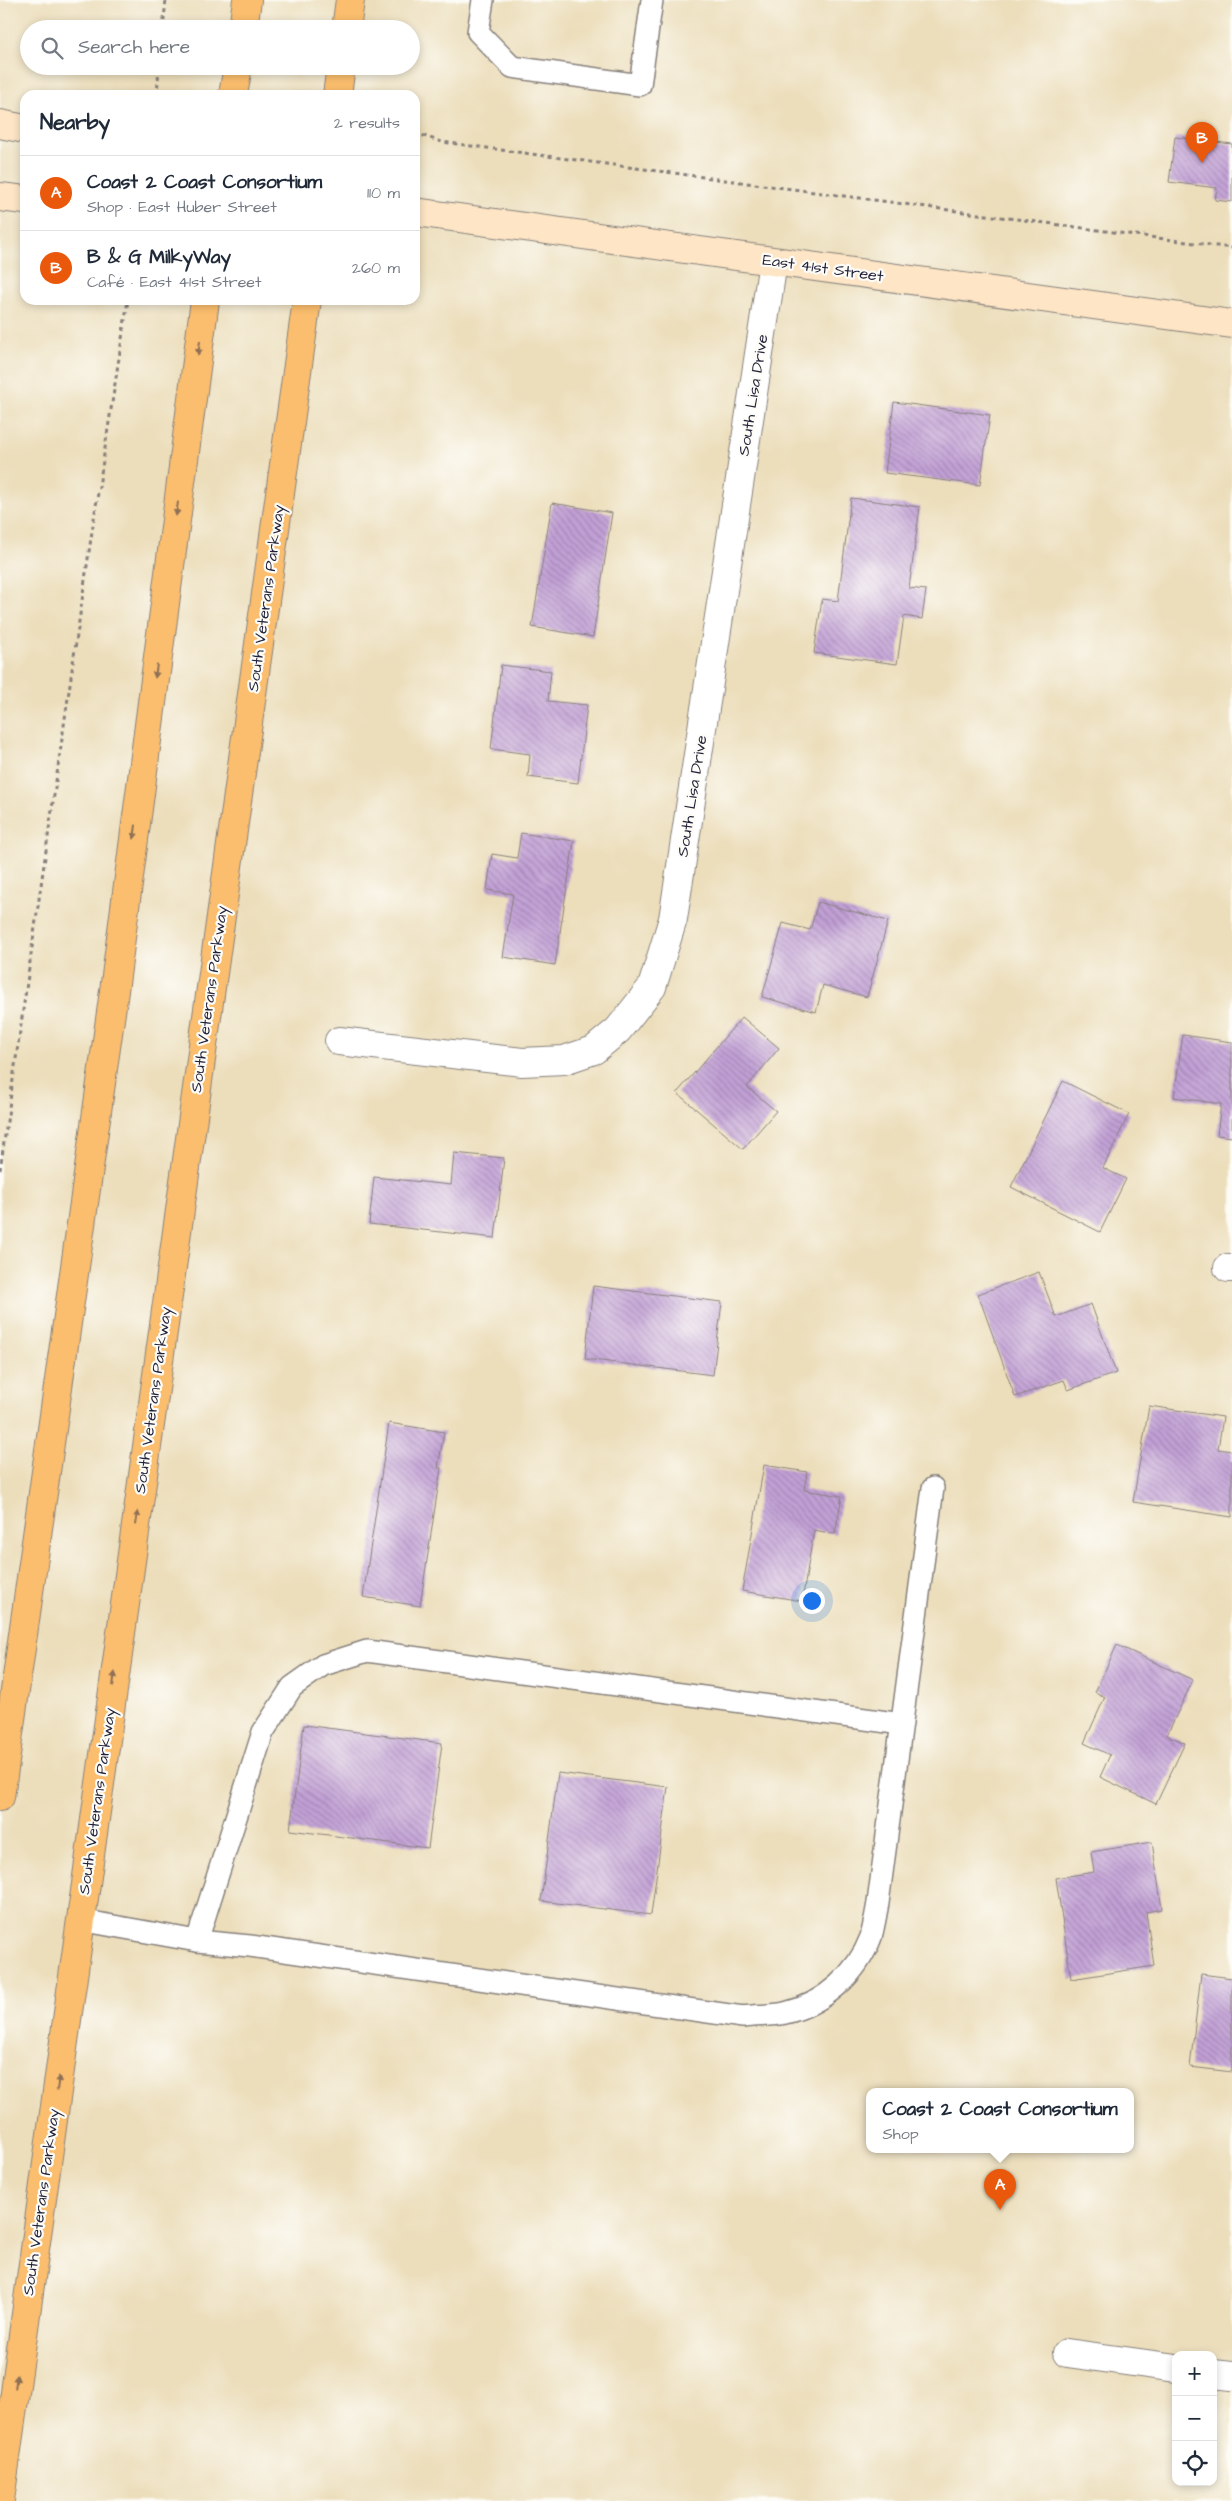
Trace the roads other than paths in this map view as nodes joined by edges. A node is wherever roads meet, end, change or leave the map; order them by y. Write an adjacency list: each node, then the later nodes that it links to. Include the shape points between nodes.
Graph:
1 (247, 0): 5 (highway)
2 (350, 0): 6 (highway)
3 (483, 0): 4 (lane, via 478,32 512,67 640,85)
4 (652, 0)
5 (244, 20)
6 (347, 20)
7 (236, 75): 9 (highway)
8 (340, 75): 10 (highway)
9 (234, 90)
10 (338, 90)
11 (0, 124): 12 (main road)
12 (20, 128)
13 (0, 197): 14 (main road)
14 (20, 199)
15 (420, 213): 16 (main road, East 41st Street)
16 (773, 262): 19 (main road, East 41st Street); 20 (street, South Lisa Drive, via 673,919 652,987 618,1030 594,1050 564,1060 522,1062)
17 (204, 305): 23 (highway, one-way to 23, via 114,991)
18 (306, 305): 24 (highway, South Veterans Parkway, one-way to 18)
19 (1232, 324)
20 (339, 1041)
21 (933, 1488): 22 (lane)
22 (902, 1724): 25 (lane, via 367,1651 323,1665 292,1687 263,1732); 25 (lane, via 878,1903 870,1937 840,1985 818,2000 785,2013 743,2017)
23 (0, 1797)
24 (80, 1920): 25 (lane); 30 (highway, South Veterans Parkway, one-way to 24)
25 (197, 1941)
26 (1067, 2353): 27 (street)
27 (1172, 2367)
28 (1217, 2374): 29 (street)
29 (1232, 2376)
30 (0, 2500)

